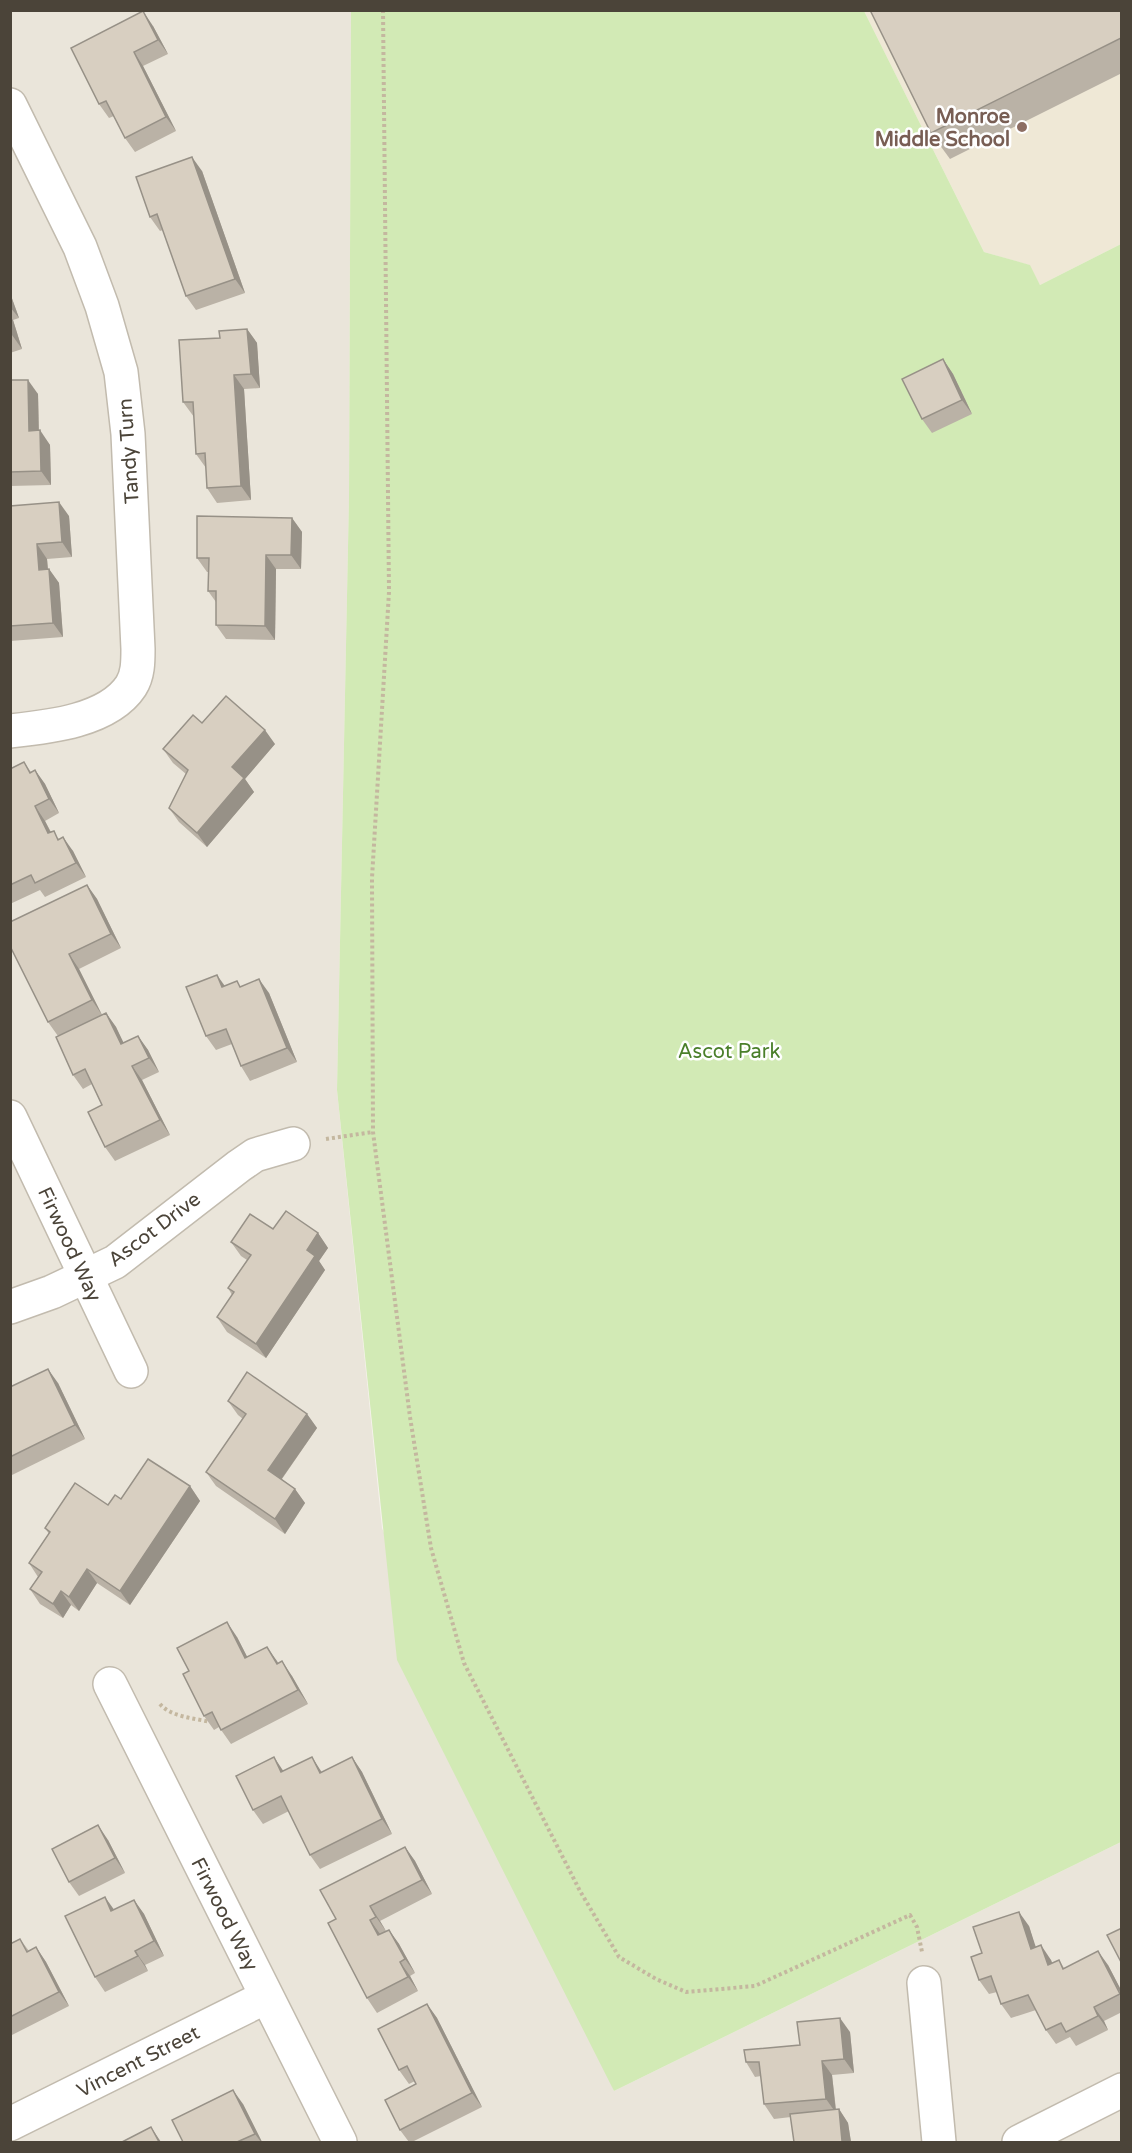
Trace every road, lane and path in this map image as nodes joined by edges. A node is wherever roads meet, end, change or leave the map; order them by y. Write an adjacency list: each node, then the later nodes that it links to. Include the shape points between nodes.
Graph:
1 (383, 10): 5 (path, via 389,592 372,878)
2 (10, 105): 3 (street, Tandy Turn, via 80,247 121,372 128,434 138,649 137,670 120,698 67,723)
3 (10, 731)
4 (10, 1117): 7 (street, Firwood Way)
5 (373, 1132): 6 (path); 13 (path, via 410,1417 432,1548 464,1663 580,1891 619,1958 686,1992 755,1986 910,1915 921,1940)
6 (293, 1144): 7 (street, Ascot Drive, via 255,1155 129,1253)
7 (86, 1277): 8 (street, Ascot Drive); 9 (street, Firwood Way)
8 (10, 1307)
9 (131, 1371)
10 (110, 1684): 14 (street, Firwood Way)
11 (153, 1696): 12 (path, via 164,1709)
12 (210, 1722)
13 (924, 1983): 18 (street)
14 (266, 1997): 16 (street, Vincent Street); 17 (street, Firwood Way)
15 (1122, 2090): 19 (street)
16 (10, 2124)
17 (340, 2142)
18 (939, 2142)
19 (1018, 2142)

